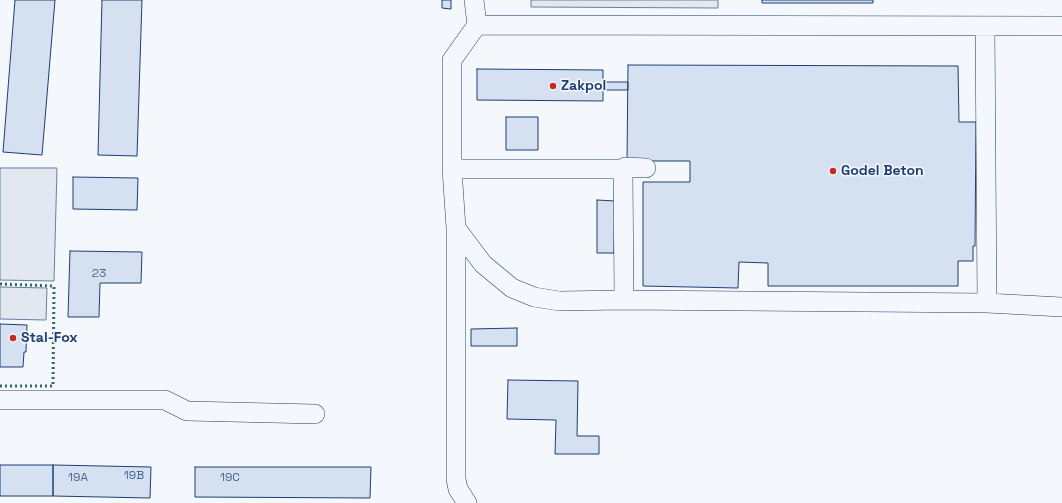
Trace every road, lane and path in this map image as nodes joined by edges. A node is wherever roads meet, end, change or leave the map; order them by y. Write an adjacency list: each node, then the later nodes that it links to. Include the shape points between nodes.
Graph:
1 (474, 0): 2 (lane)
2 (477, 25): 3 (lane); 6 (lane, via 452,60)
3 (985, 26): 4 (lane); 10 (lane)
4 (1062, 26)
5 (646, 168): 7 (lane)
6 (452, 169): 7 (lane); 8 (lane)
7 (623, 169): 9 (lane)
8 (456, 228): 9 (lane, via 483,264 512,288 534,297 559,301); 14 (lane, via 456,479 458,489)
9 (624, 300): 10 (lane)
10 (987, 303): 11 (lane)
11 (1062, 307)
12 (0, 400): 13 (lane, via 165,400 187,411)
13 (315, 414)
14 (467, 503)

